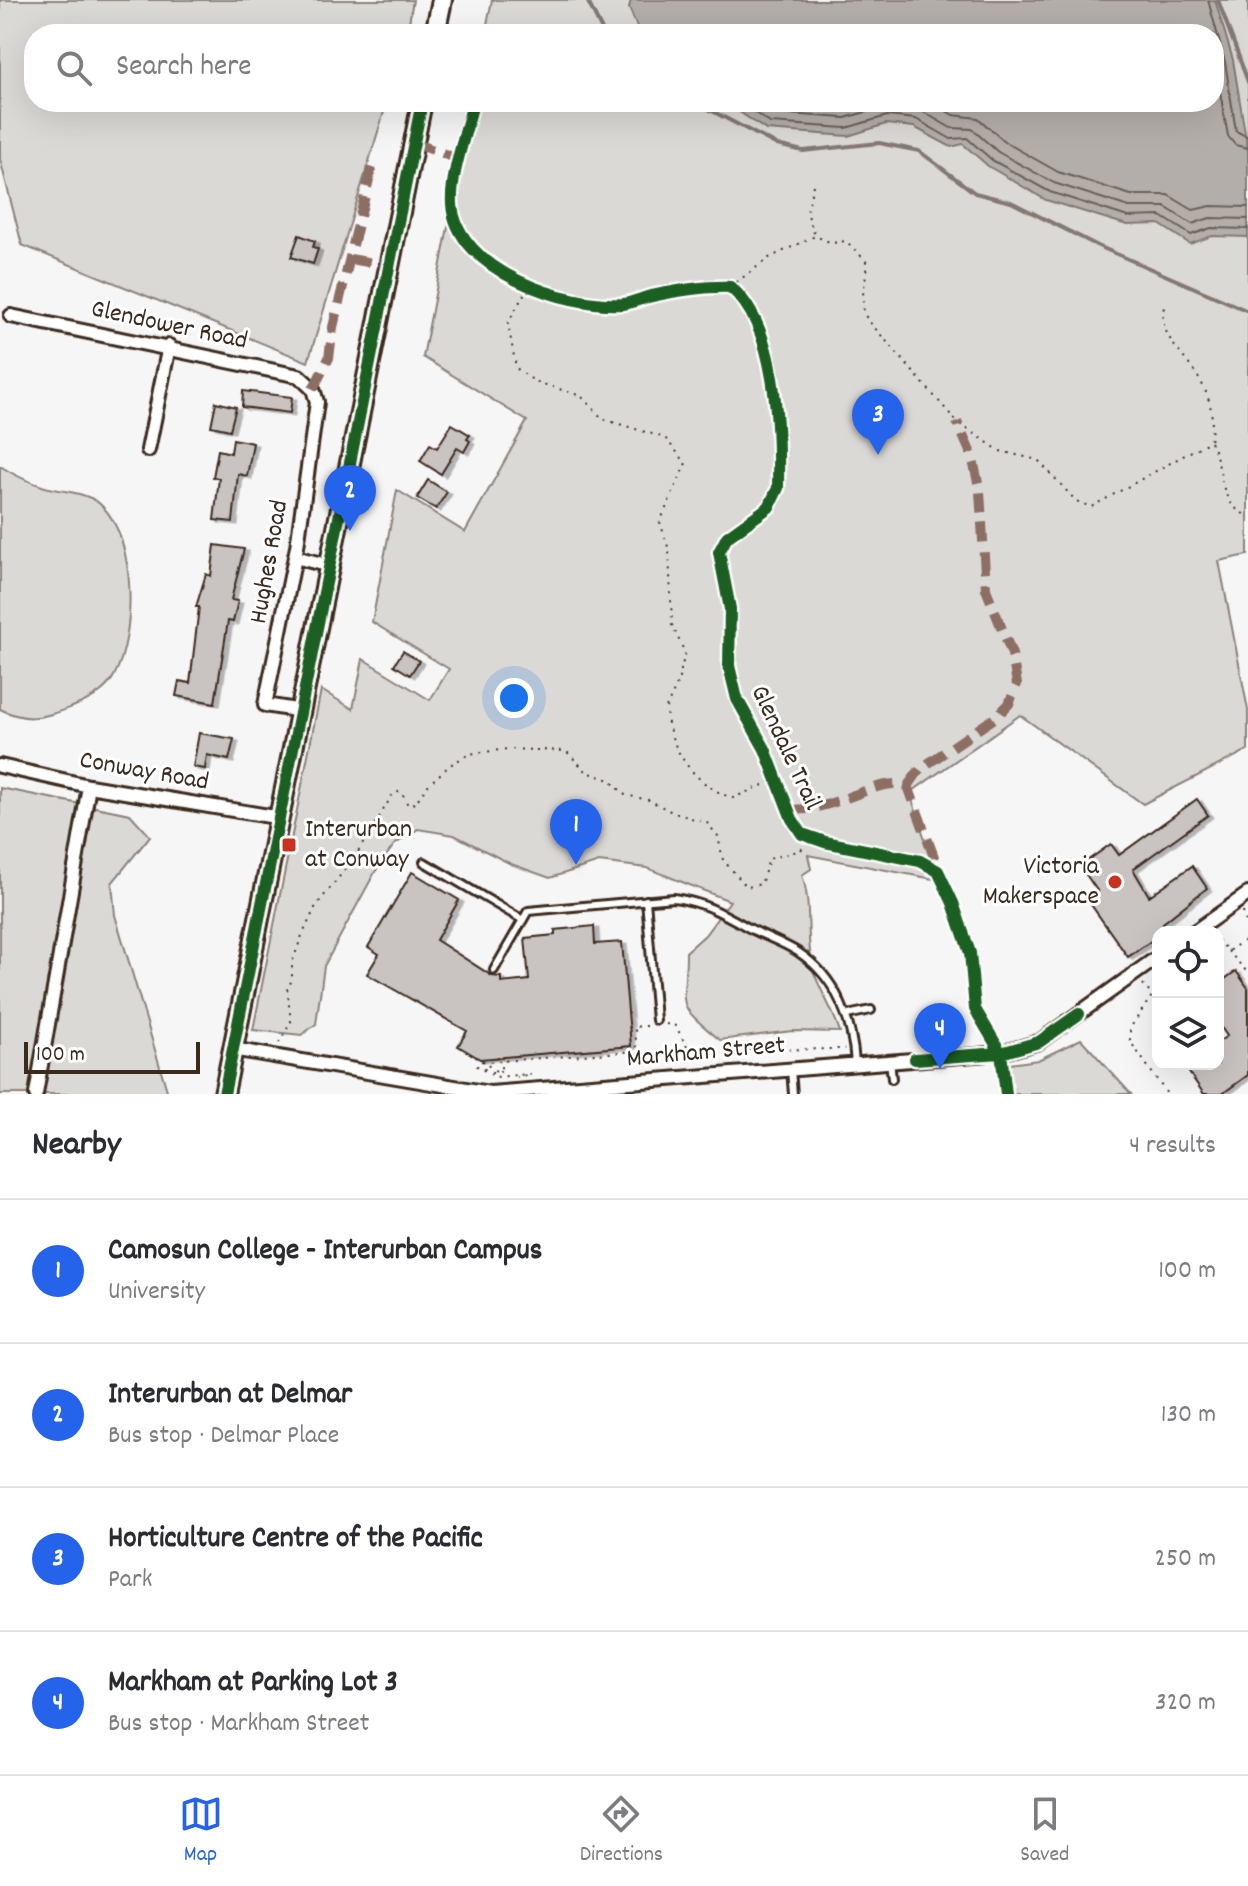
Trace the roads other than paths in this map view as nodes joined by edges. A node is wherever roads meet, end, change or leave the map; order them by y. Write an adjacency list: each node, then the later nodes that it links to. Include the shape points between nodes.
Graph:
1 (442, 0): 2 (main road)
2 (437, 24)
3 (420, 112): 9 (main road)
4 (11, 316): 5 (street, Glendower Road)
5 (169, 346): 6 (street, Glendower Road, via 299,376); 7 (street)
6 (313, 389): 8 (street, Hughes Road, via 317,402)
7 (148, 450)
8 (295, 557): 9 (street); 10 (street, Hughes Road, via 265,705)
9 (330, 566): 10 (main road)
10 (302, 711): 13 (main road)
11 (0, 766): 12 (street, Conway Road)
12 (89, 786): 13 (street, Conway Road); 32 (street)
13 (281, 818): 26 (main road)
14 (424, 862): 17 (lane)
15 (1247, 893): 18 (street)
16 (646, 900): 17 (lane, via 528,911); 24 (lane, via 695,901 797,951 819,968); 25 (lane)
17 (523, 920): 20 (lane)
18 (1202, 926)
19 (1152, 961): 22 (street, Markham Street)
20 (494, 970)
21 (1107, 976): 22 (lane)
22 (1115, 988): 27 (street, Markham Street, via 1039,1042 1001,1053)
23 (871, 1010): 24 (lane)
24 (847, 1015): 28 (lane)
25 (656, 1020)
26 (232, 1049): 31 (street, Markham Street, via 490,1093); 33 (main road)
27 (890, 1061): 28 (street, Markham Street); 30 (lane)
28 (855, 1063): 29 (street, Markham Street)
29 (791, 1068): 31 (street, Markham Street); 34 (lane)
30 (892, 1079)
31 (563, 1090)
32 (36, 1094)
33 (224, 1094)
34 (793, 1094)

